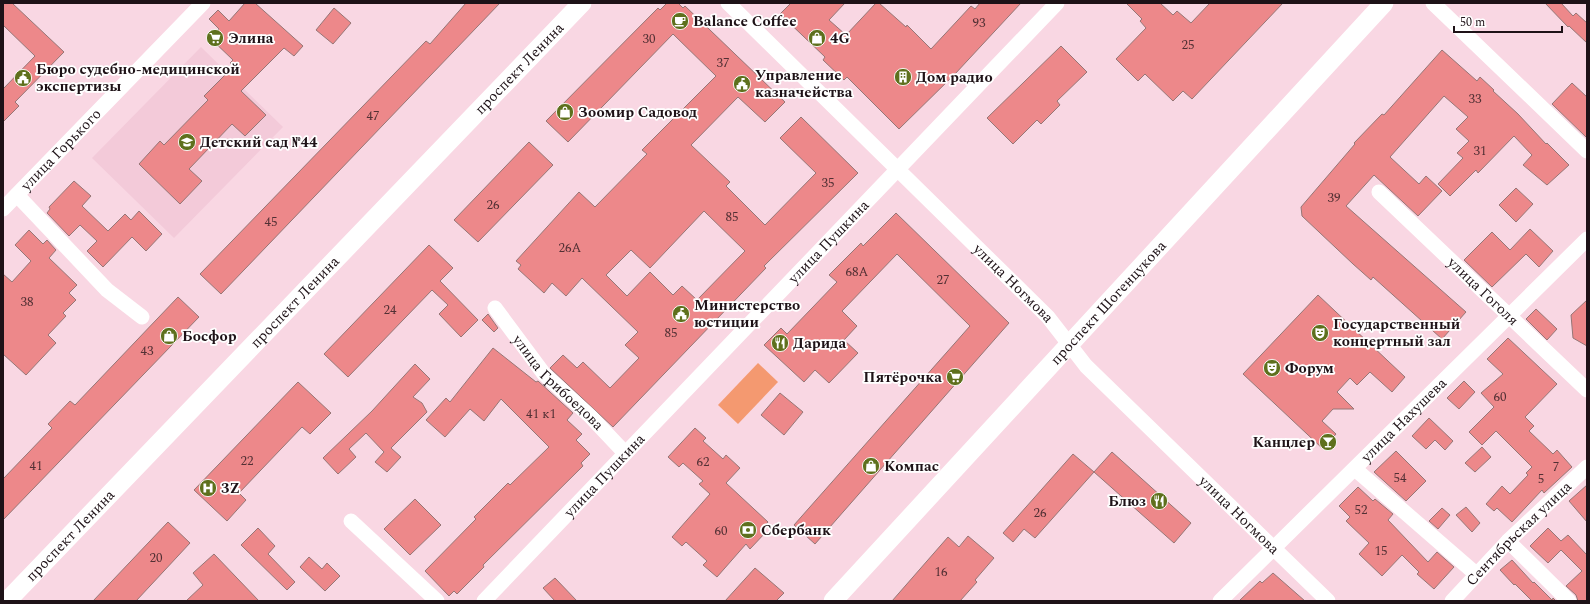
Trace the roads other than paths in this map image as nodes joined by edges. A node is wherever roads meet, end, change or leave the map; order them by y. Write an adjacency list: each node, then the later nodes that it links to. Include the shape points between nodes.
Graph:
1 (202, 3): 10 (street, улица Горького)
2 (582, 3): 25 (main road, проспект Ленина)
3 (728, 3): 8 (street, улица Ногмова)
4 (1057, 3): 8 (street, улица Пушкина)
5 (1384, 3): 16 (main road, проспект Шогенцукова)
6 (1433, 3): 7 (street)
7 (1587, 151)
8 (898, 168): 16 (street, улица Ногмова, via 1048,317); 18 (street, улица Пушкина)
9 (1379, 192): 15 (street, улица Гоголя)
10 (17, 195): 11 (street, улица Горького); 14 (street, via 107,290)
11 (3, 209)
12 (1587, 239): 15 (street, улица Нахушева)
13 (495, 308): 18 (street, улица Грибоедова, via 544,374 592,417)
14 (142, 317)
15 (1508, 317): 17 (street, улица Гоголя); 20 (street, улица Нахушева)
16 (1069, 344): 23 (street, улица Ногмова, via 1086,366); 28 (main road, проспект Шогенцукова)
17 (1587, 390)
18 (625, 453): 27 (street, улица Пушкина)
19 (1587, 467): 22 (street, Сентябрьская улица)
20 (1355, 469): 23 (street, улица Нахушева); 24 (street)
21 (351, 521): 26 (street)
22 (1508, 541): 24 (street, Сентябрьская улица); 32 (street)
23 (1272, 548): 29 (street, улица Нахушева); 30 (street, улица Ногмова)
24 (1476, 574): 31 (street, Сентябрьская улица)
25 (7, 601)
26 (437, 601)
27 (484, 601)
28 (832, 601)
29 (1220, 601)
30 (1328, 601)
31 (1452, 601)
32 (1569, 601)

